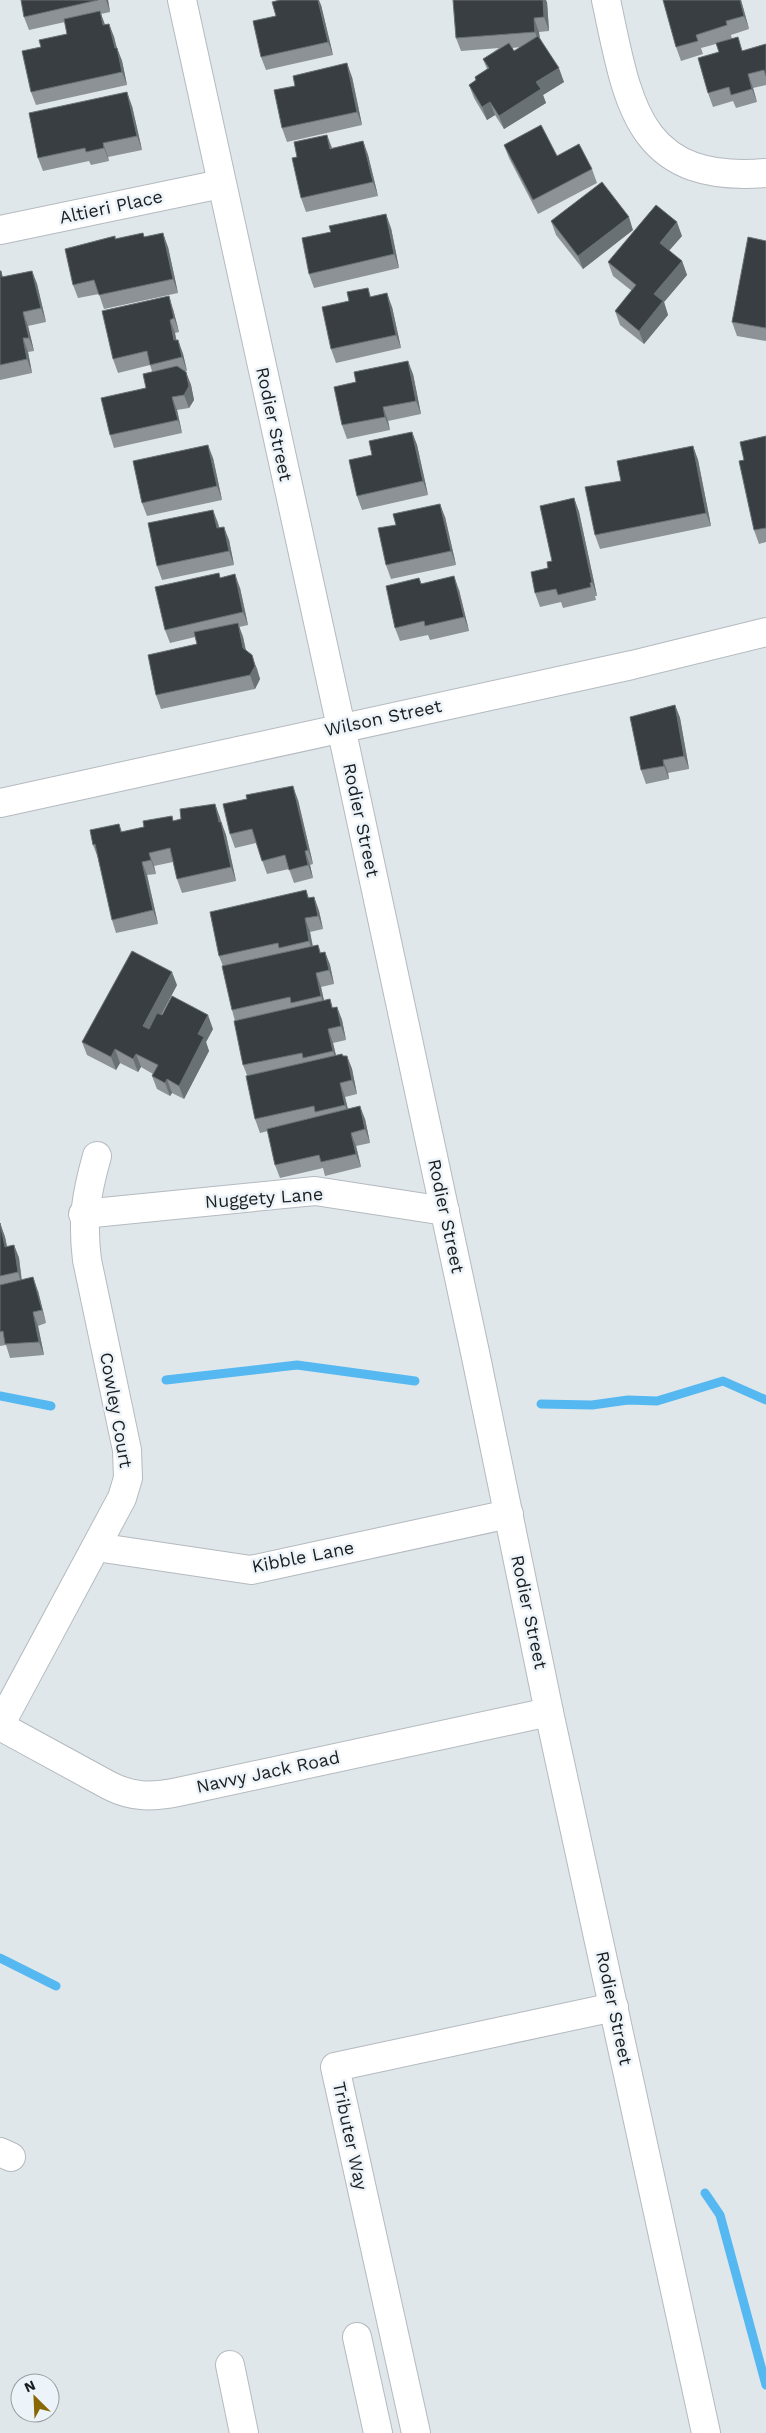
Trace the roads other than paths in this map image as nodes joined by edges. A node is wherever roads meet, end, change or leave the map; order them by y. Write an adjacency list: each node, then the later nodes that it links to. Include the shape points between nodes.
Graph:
1 (182, 0): 4 (street, Rodier Street)
2 (606, 0): 3 (street, via 627,94 637,117 654,141 671,156 695,168 721,174)
3 (766, 173)
4 (221, 184): 5 (street, Altieri Place); 7 (street, Rodier Street)
5 (0, 230)
6 (766, 632): 7 (street, Wilson Street, via 632,665)
7 (341, 727): 8 (street, Wilson Street); 10 (street, Rodier Street)
8 (0, 803)
9 (97, 1156): 11 (street, Cowley Court)
10 (445, 1211): 11 (street, Nuggety Lane, via 316,1191); 12 (street, Rodier Street)
11 (83, 1214): 13 (street, Cowley Court, via 87,1260 129,1470 122,1498)
12 (509, 1514): 13 (street, Kibble Lane, via 251,1570); 14 (street, Rodier Street)
13 (96, 1547): 15 (street, Cowley Court)
14 (550, 1712): 15 (street, Navvy Jack Road, via 144,1797 110,1786); 16 (street, Rodier Street)
15 (0, 1725)
16 (614, 2007): 21 (street, Tributer Way, via 335,2067); 22 (street, Rodier Street)
17 (358, 2337): 20 (street)
18 (230, 2366): 19 (street)
19 (244, 2433)
20 (378, 2433)
21 (416, 2433)
22 (706, 2433)

